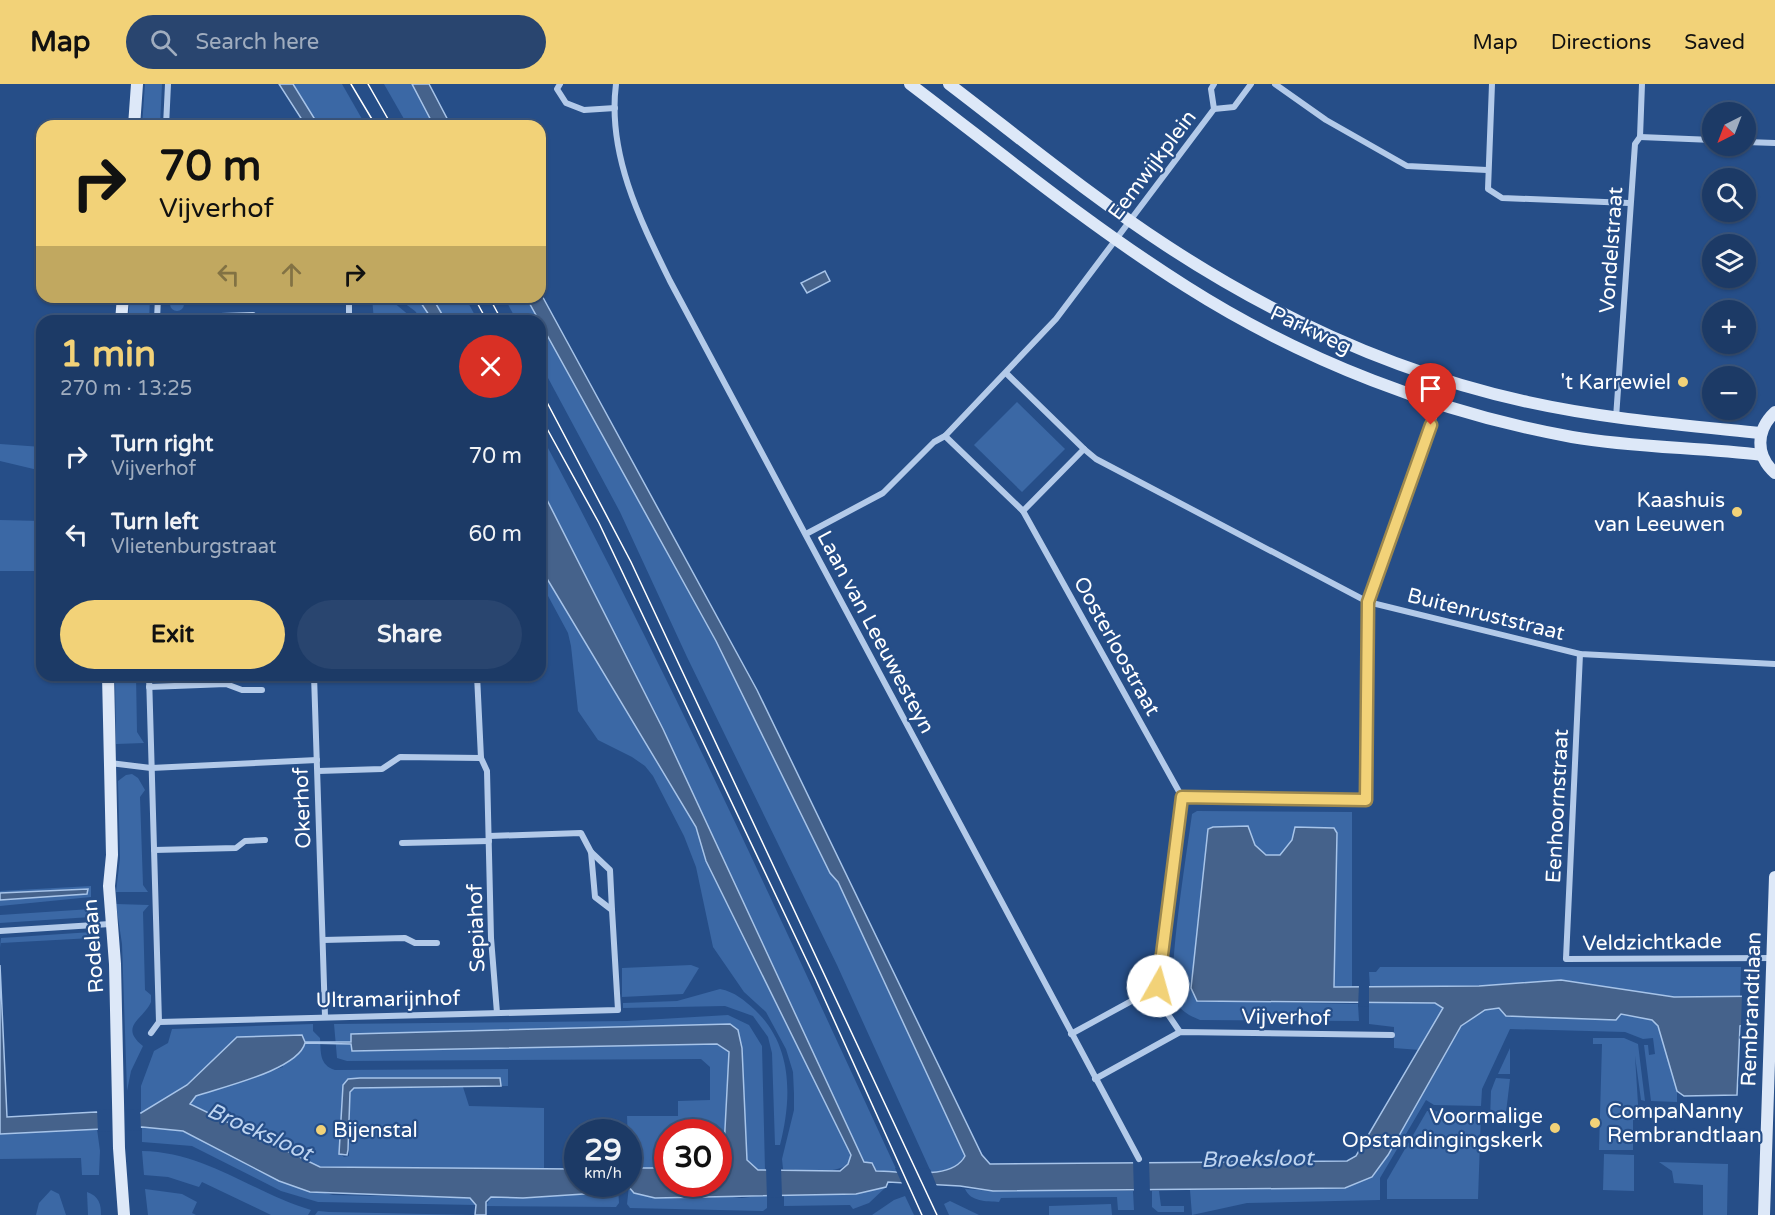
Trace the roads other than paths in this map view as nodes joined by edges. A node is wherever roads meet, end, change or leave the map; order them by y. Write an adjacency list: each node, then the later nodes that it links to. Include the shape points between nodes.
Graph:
1 (137, 84): 14 (street)
2 (168, 84): 15 (street)
3 (560, 84): 12 (street, via 557,89 566,103 584,110)
4 (616, 84): 12 (street, Laan van Leeuwesteyn)
5 (910, 84): 23 (street, Parkweg)
6 (950, 84): 22 (street, Parkweg)
7 (1214, 84): 13 (street, Eemwijkplein)
8 (1251, 84): 13 (street, Eemwijkplein, via 1234,107)
9 (1275, 84): 20 (street, via 1326,120 1407,166)
10 (1492, 84): 20 (street)
11 (1642, 84): 16 (street, Vondelstraat)
12 (615, 108): 34 (street, Laan van Leeuwesteyn, via 623,167 635,211)
13 (1214, 109): 22 (street, Eemwijkplein)
14 (134, 120)
15 (166, 120)
16 (1640, 136): 17 (street); 21 (street, Vondelstraat, via 1635,144)
17 (1702, 139)
18 (1756, 142): 19 (street)
19 (1775, 143)
20 (1487, 170): 21 (street, via 1488,189 1502,198)
21 (1629, 203): 27 (street, Vondelstraat)
22 (1131, 221): 23 (street, Eemwijkplein); 27 (street, Parkweg, via 1239,291 1362,349 1525,402)
23 (1116, 240): 24 (street, Eemwijkplein, via 1056,319); 25 (street, Parkweg, via 1189,288 1267,332 1343,368)
24 (1006, 373): 29 (street, Eemwijkplein); 30 (street, Buitenruststraat)
25 (1439, 403): 31 (street, Parkweg, via 1527,427 1627,446); 35 (street)
26 (1775, 412): 28 (street)
27 (1616, 419): 28 (street, Parkweg)
28 (1761, 433): 31 (street)
29 (945, 436): 33 (street, Oosterloostraat); 34 (street, Eemwijkplein, via 934,442 883,493)
30 (1084, 448): 33 (street); 35 (street, Buitenruststraat, via 1096,459)
31 (1762, 455): 32 (street)
32 (1775, 473)
33 (1023, 511): 49 (street, Oosterloostraat)
34 (806, 534): 69 (street, Laan van Leeuwesteyn)
35 (1368, 602): 36 (street, Buitenruststraat); 49 (street, via 1366,800)
36 (1580, 654): 37 (street, Buitenruststraat); 62 (street, Eenhoornstraat)
37 (1775, 664)
38 (108, 681): 46 (street, Rodelaan)
39 (149, 681): 42 (street)
40 (314, 681): 45 (street, Okerhof)
41 (477, 681): 44 (street, Sepiahof)
42 (149, 687): 43 (street, via 226,684 242,690); 47 (street)
43 (262, 690)
44 (481, 758): 48 (street, via 400,758 382,769); 50 (street, Sepiahof, via 487,771)
45 (317, 760): 47 (street); 48 (street, Okerhof)
46 (110, 763): 47 (street); 57 (street, Rodelaan)
47 (151, 768): 53 (street)
48 (318, 771): 59 (street, Okerhof)
49 (1182, 797): 63 (street)
50 (489, 838): 52 (street); 54 (street, via 581,833); 64 (street, Sepiahof)
51 (265, 840): 53 (street, via 245,841 236,848)
52 (402, 843)
53 (154, 850): 66 (street)
54 (591, 852): 56 (street, via 610,870); 56 (street, via 595,897)
55 (1775, 877): 61 (street, Rembrandtlaan)
56 (612, 910): 64 (street, Ultramarijnhof, via 618,1010)
57 (110, 924): 58 (street); 74 (street, Rodelaan, via 115,964 118,1139)
58 (0, 931)
59 (323, 940): 60 (street, via 405,938 415,943); 65 (street, Okerhof)
60 (437, 943)
61 (1773, 958): 62 (street, Veldzichtkade); 73 (street, Rembrandtlaan, via 1768,1055)
62 (1566, 960)
63 (1158, 986): 67 (street, via 1165,1010); 69 (street)
64 (497, 1013): 65 (street, Ultramarijnhof)
65 (326, 1016): 66 (street, Ultramarijnhof)
66 (159, 1022): 68 (street)
67 (1180, 1032): 70 (street, Vijverhof); 71 (street, Vijverhof)
68 (151, 1033)
69 (1071, 1034): 71 (street, Laan van Leeuwesteyn)
70 (1392, 1035)
71 (1095, 1079): 72 (street, Laan van Leeuwesteyn)
72 (1139, 1159)
73 (1770, 1200): 75 (street, Rembrandtlaan)
74 (124, 1215)
75 (1764, 1215)

